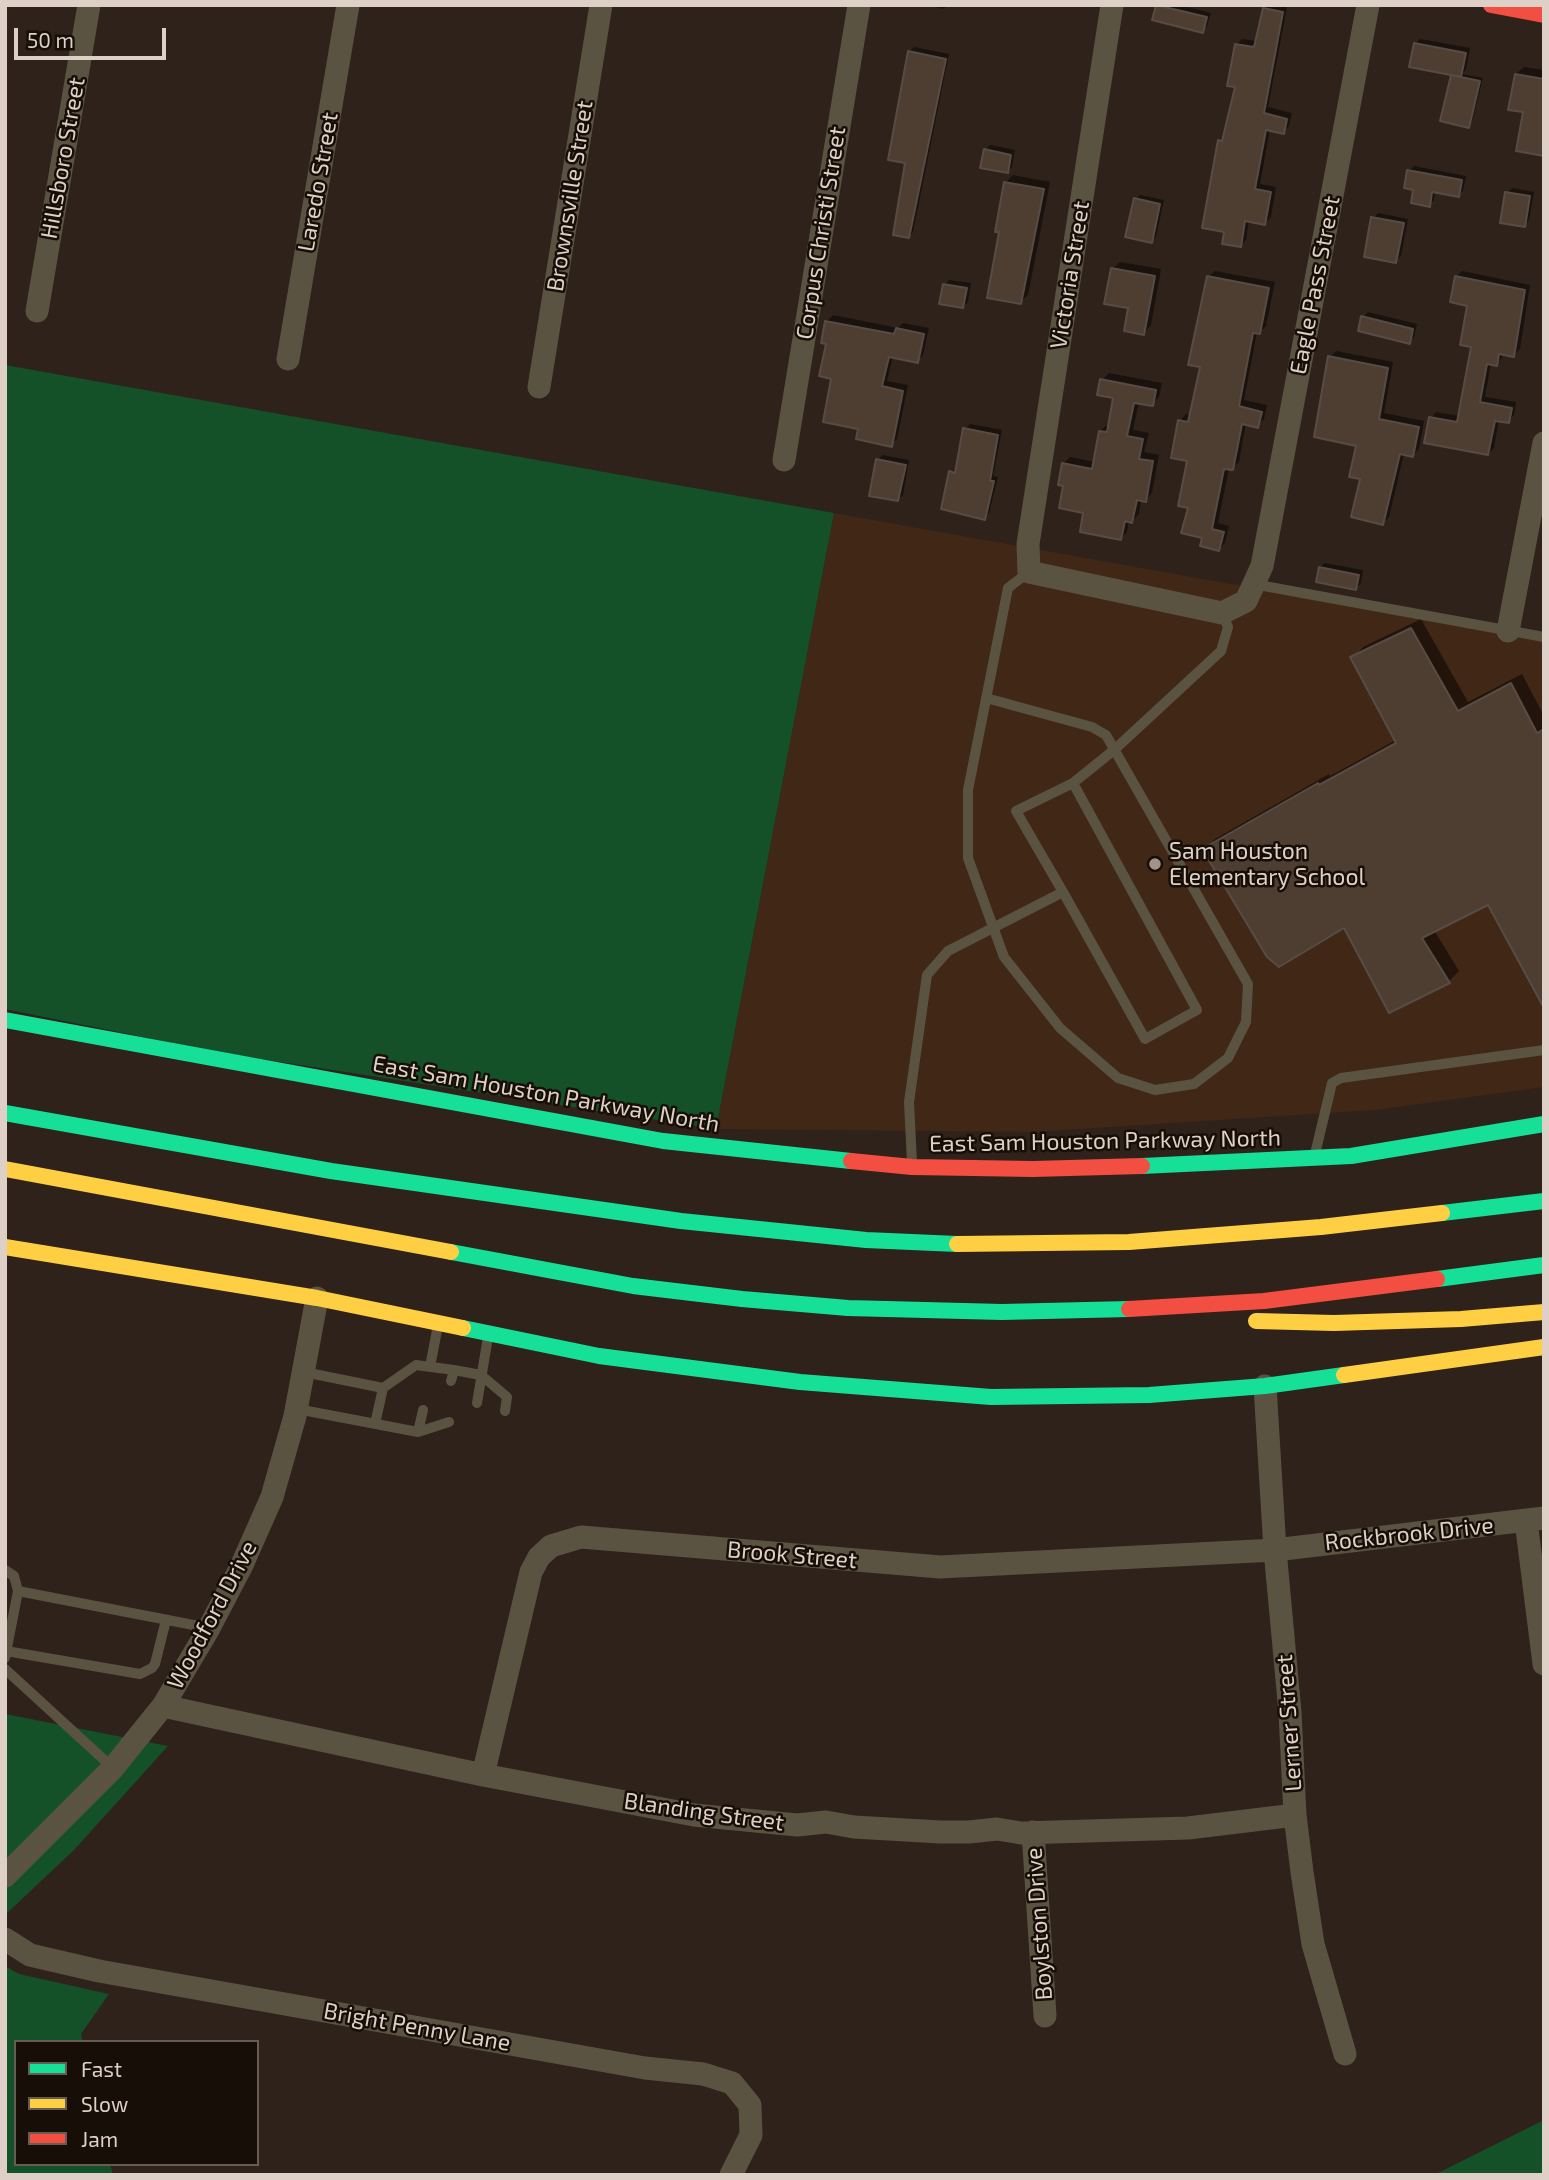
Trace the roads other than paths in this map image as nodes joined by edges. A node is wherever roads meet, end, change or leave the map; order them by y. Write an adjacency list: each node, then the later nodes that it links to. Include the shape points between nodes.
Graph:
1 (89, 5): 9 (street, Hillsboro Street)
2 (348, 5): 10 (street, Laredo Street)
3 (601, 5): 11 (street, Brownsville Street)
4 (859, 5): 13 (street, Corpus Christi Street)
5 (1112, 5): 14 (street, Victoria Street, via 1028,544)
6 (1368, 5): 15 (street, Eagle Pass Street)
7 (1492, 5): 8 (main road)
8 (1544, 15)
9 (37, 311)
10 (288, 359)
11 (539, 387)
12 (1544, 443): 17 (street)
13 (783, 460)
14 (1029, 572): 16 (street); 19 (lane, via 1008,589)
15 (1258, 575): 16 (street, via 1246,601); 17 (lane)
16 (1222, 613): 20 (lane, via 1228,627 1221,651)
17 (1508, 631): 18 (lane)
18 (1544, 637)
19 (986, 698): 20 (lane, via 1092,727 1106,735); 23 (lane, via 968,790 968,858)
20 (1114, 750): 21 (lane); 23 (lane, via 1248,984 1246,1022 1228,1058 1194,1084 1154,1090 1118,1078 1059,1028 1004,957)
21 (1073, 783): 22 (lane, via 1016,811); 22 (lane, via 1197,1010 1144,1039)
22 (1062, 892): 23 (lane)
23 (994, 929): 30 (lane, via 948,951 927,975 909,1102)
24 (5, 1020): 30 (main road, East Sam Houston Parkway North, via 663,1142)
25 (1544, 1051): 28 (lane, via 1341,1078 1332,1083)
26 (5, 1113): 33 (main road, via 331,1171)
27 (1544, 1124): 28 (main road, East Sam Houston Parkway North)
28 (1314, 1158): 30 (main road, East Sam Houston Parkway North, via 1129,1167)
29 (402, 1165): 33 (main road)
30 (912, 1167)
31 (5, 1169): 37 (main road, via 633,1286 848,1308)
32 (1544, 1199): 33 (main road, via 1321,1227 1049,1245 866,1240)
33 (681, 1221)
34 (5, 1247): 36 (main road)
35 (1544, 1265): 37 (main road, via 1264,1301 1138,1310)
36 (317, 1298): 41 (main road); 45 (street, Woodford Drive)
37 (1002, 1312): 39 (main road)
38 (1544, 1312): 40 (main road, via 1423,1320)
39 (1205, 1321)
40 (1244, 1321)
41 (438, 1323): 42 (main road); 44 (lane)
42 (489, 1334): 46 (lane); 47 (main road, via 599,1356 800,1382 991,1397 1149,1395)
43 (1544, 1347): 47 (main road)
44 (430, 1367): 46 (lane, via 452,1376); 48 (lane, via 416,1365)
45 (303, 1372): 48 (lane); 50 (street, Woodford Drive)
46 (481, 1375): 49 (lane); 52 (lane, via 508,1397)
47 (1265, 1386): 57 (street, Lerner Street)
48 (383, 1388): 54 (lane)
49 (477, 1404)
50 (297, 1409): 54 (lane); 61 (street, Woodford Drive, via 272,1497)
51 (422, 1410): 55 (lane)
52 (505, 1411)
53 (449, 1422): 55 (lane)
54 (375, 1424): 55 (lane)
55 (418, 1432)
56 (1535, 1520): 57 (street, Rockbrook Drive); 63 (street)
57 (1275, 1550): 67 (street, Brook Street, via 940,1567 581,1537 551,1546 531,1572); 68 (street, Lerner Street)
58 (5, 1570): 59 (lane, via 14,1576)
59 (18, 1591): 60 (lane); 62 (lane)
60 (166, 1620): 61 (lane); 62 (lane, via 155,1664 140,1674)
61 (209, 1628): 65 (street, Woodford Drive)
62 (6, 1655)
63 (1544, 1664)
64 (5, 1669): 66 (lane)
65 (163, 1706): 66 (street, Woodford Drive); 67 (street, Blanding Street)
66 (113, 1768): 70 (street, Woodford Drive)
67 (483, 1775): 69 (street, Blanding Street, via 694,1815 797,1825 826,1822 940,1832)
68 (1295, 1815): 69 (street, Blanding Street, via 1188,1828); 73 (street, Lerner Street, via 1313,1944)
69 (1033, 1832): 72 (street, Boylston Drive)
70 (5, 1875)
71 (5, 1939): 74 (street, Bright Penny Lane, via 30,1955 99,1971 645,2068 703,2074 732,2083 750,2105 751,2135)
72 (1045, 2016)
73 (1345, 2054)
74 (732, 2175)

